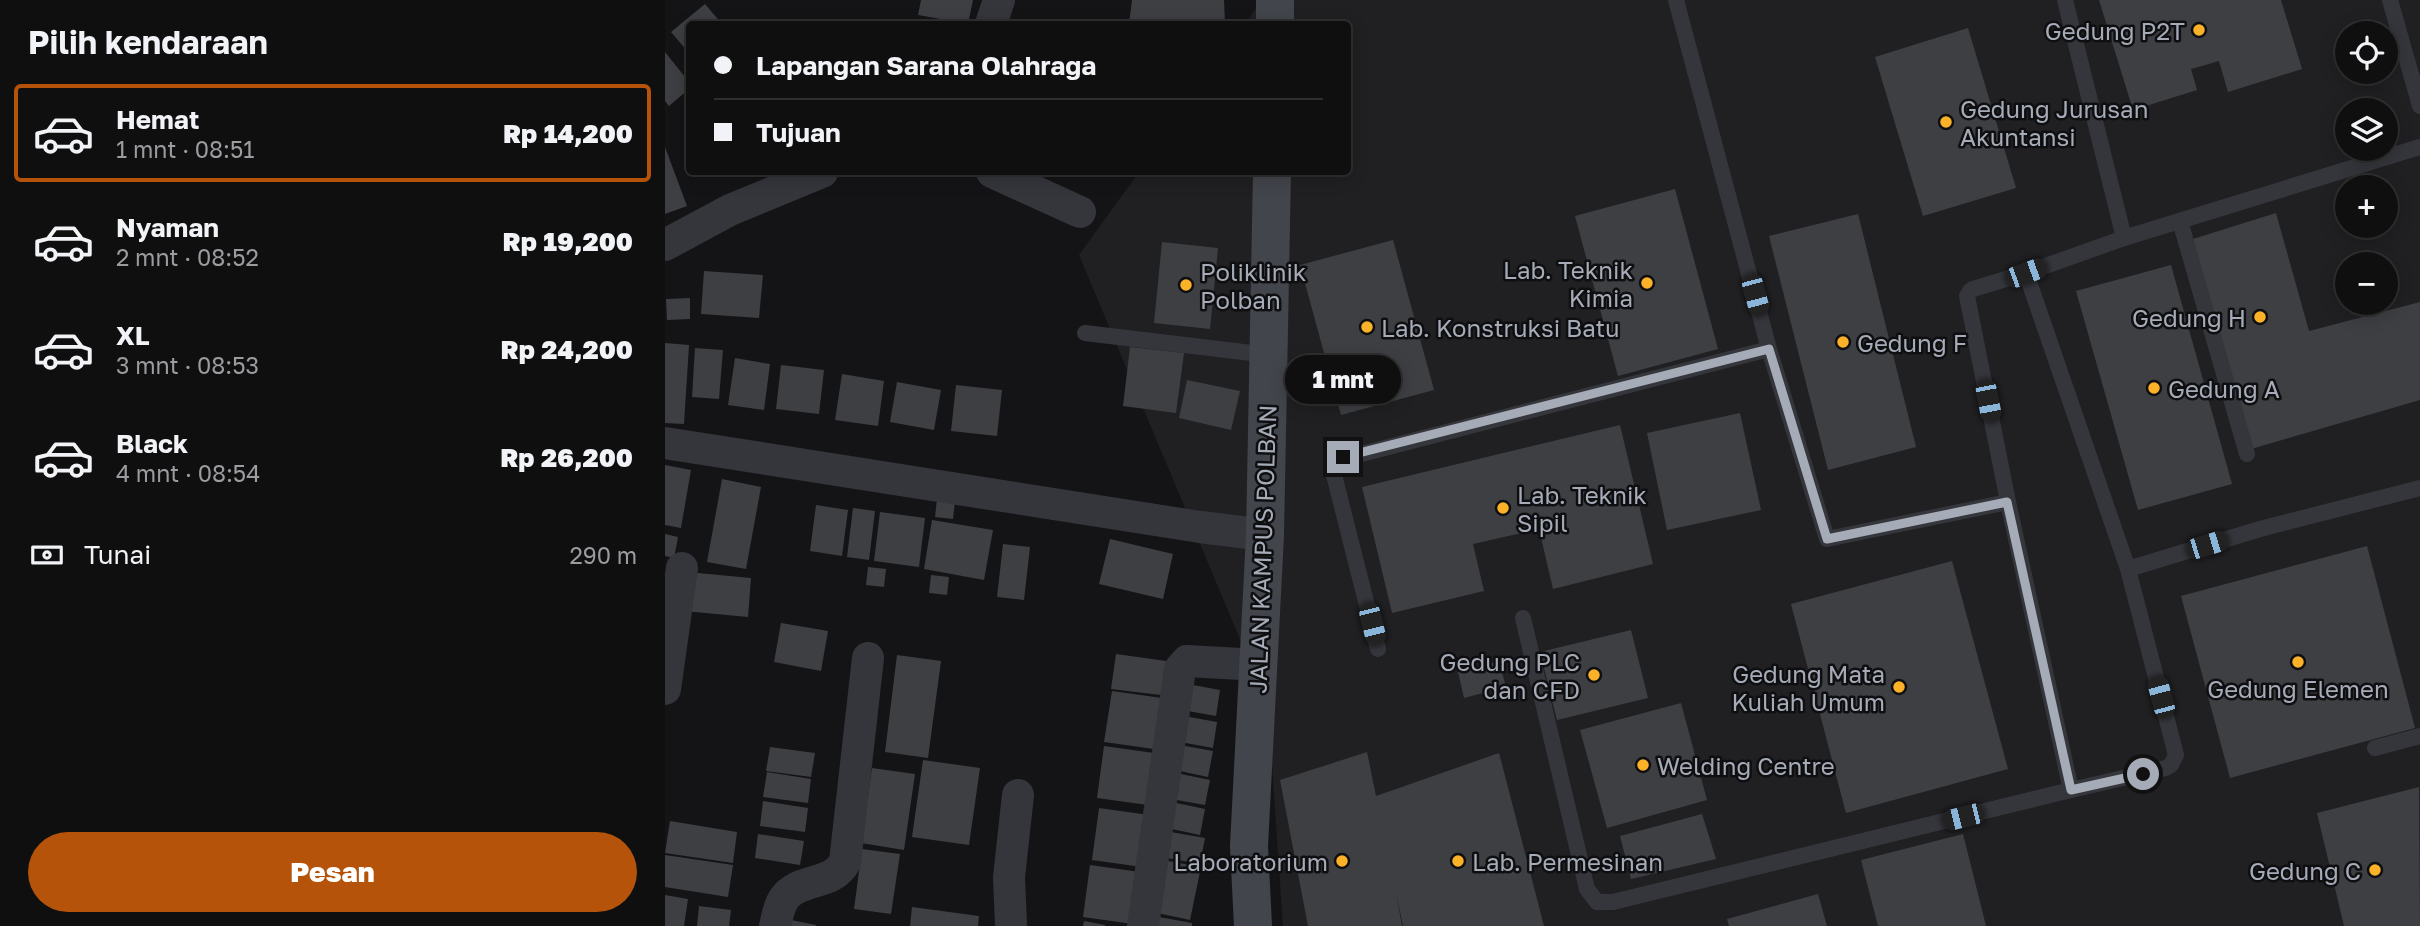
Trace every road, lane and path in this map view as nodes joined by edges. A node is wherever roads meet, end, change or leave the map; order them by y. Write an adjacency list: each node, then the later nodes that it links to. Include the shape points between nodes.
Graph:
1 (987, 0): 7 (street)
2 (999, 0): 8 (street)
3 (1275, 0): 9 (street)
4 (1676, 0): 21 (lane)
5 (2064, 0): 17 (lane)
6 (2390, 0): 10 (lane)
7 (990, 21)
8 (991, 21)
9 (1275, 21)
10 (2420, 106)
11 (2420, 147): 16 (lane)
12 (815, 175): 18 (street, via 730,210)
13 (999, 175): 15 (street)
14 (1272, 175): 22 (street, JALAN KAMPUS POLBAN)
15 (1080, 212)
16 (2181, 221): 17 (lane); 24 (lane)
17 (2124, 238): 19 (lane)
18 (665, 245)
19 (2026, 273): 26 (lane, via 1970,291 1968,296); 29 (lane)
20 (1085, 333): 22 (lane)
21 (1769, 349): 26 (lane, via 1827,539); 31 (lane, via 1334,463 1333,475)
22 (1268, 355): 27 (street, JALAN KAMPUS POLBAN)
23 (665, 443): 27 (street)
24 (2247, 454)
25 (2420, 488): 29 (lane)
26 (2007, 502): 37 (lane)
27 (1265, 535): 33 (street, JALAN KAMPUS POLBAN)
28 (682, 568): 34 (street)
29 (2128, 569): 37 (lane, via 2174,761 2167,768)
30 (1523, 618): 37 (lane, via 1587,889 1597,902 1613,902)
31 (1378, 649)
32 (868, 658): 39 (street, via 845,862 835,875 789,892)
33 (1259, 665): 41 (street, via 1187,661 1180,669); 42 (street, JALAN KAMPUS POLBAN, via 1249,846)
34 (665, 689)
35 (2420, 736): 36 (lane)
36 (2375, 748)
37 (2071, 790)
38 (1018, 795): 40 (street, via 1009,877)
39 (775, 926)
40 (1011, 926)
41 (1143, 926)
42 (1253, 926)

